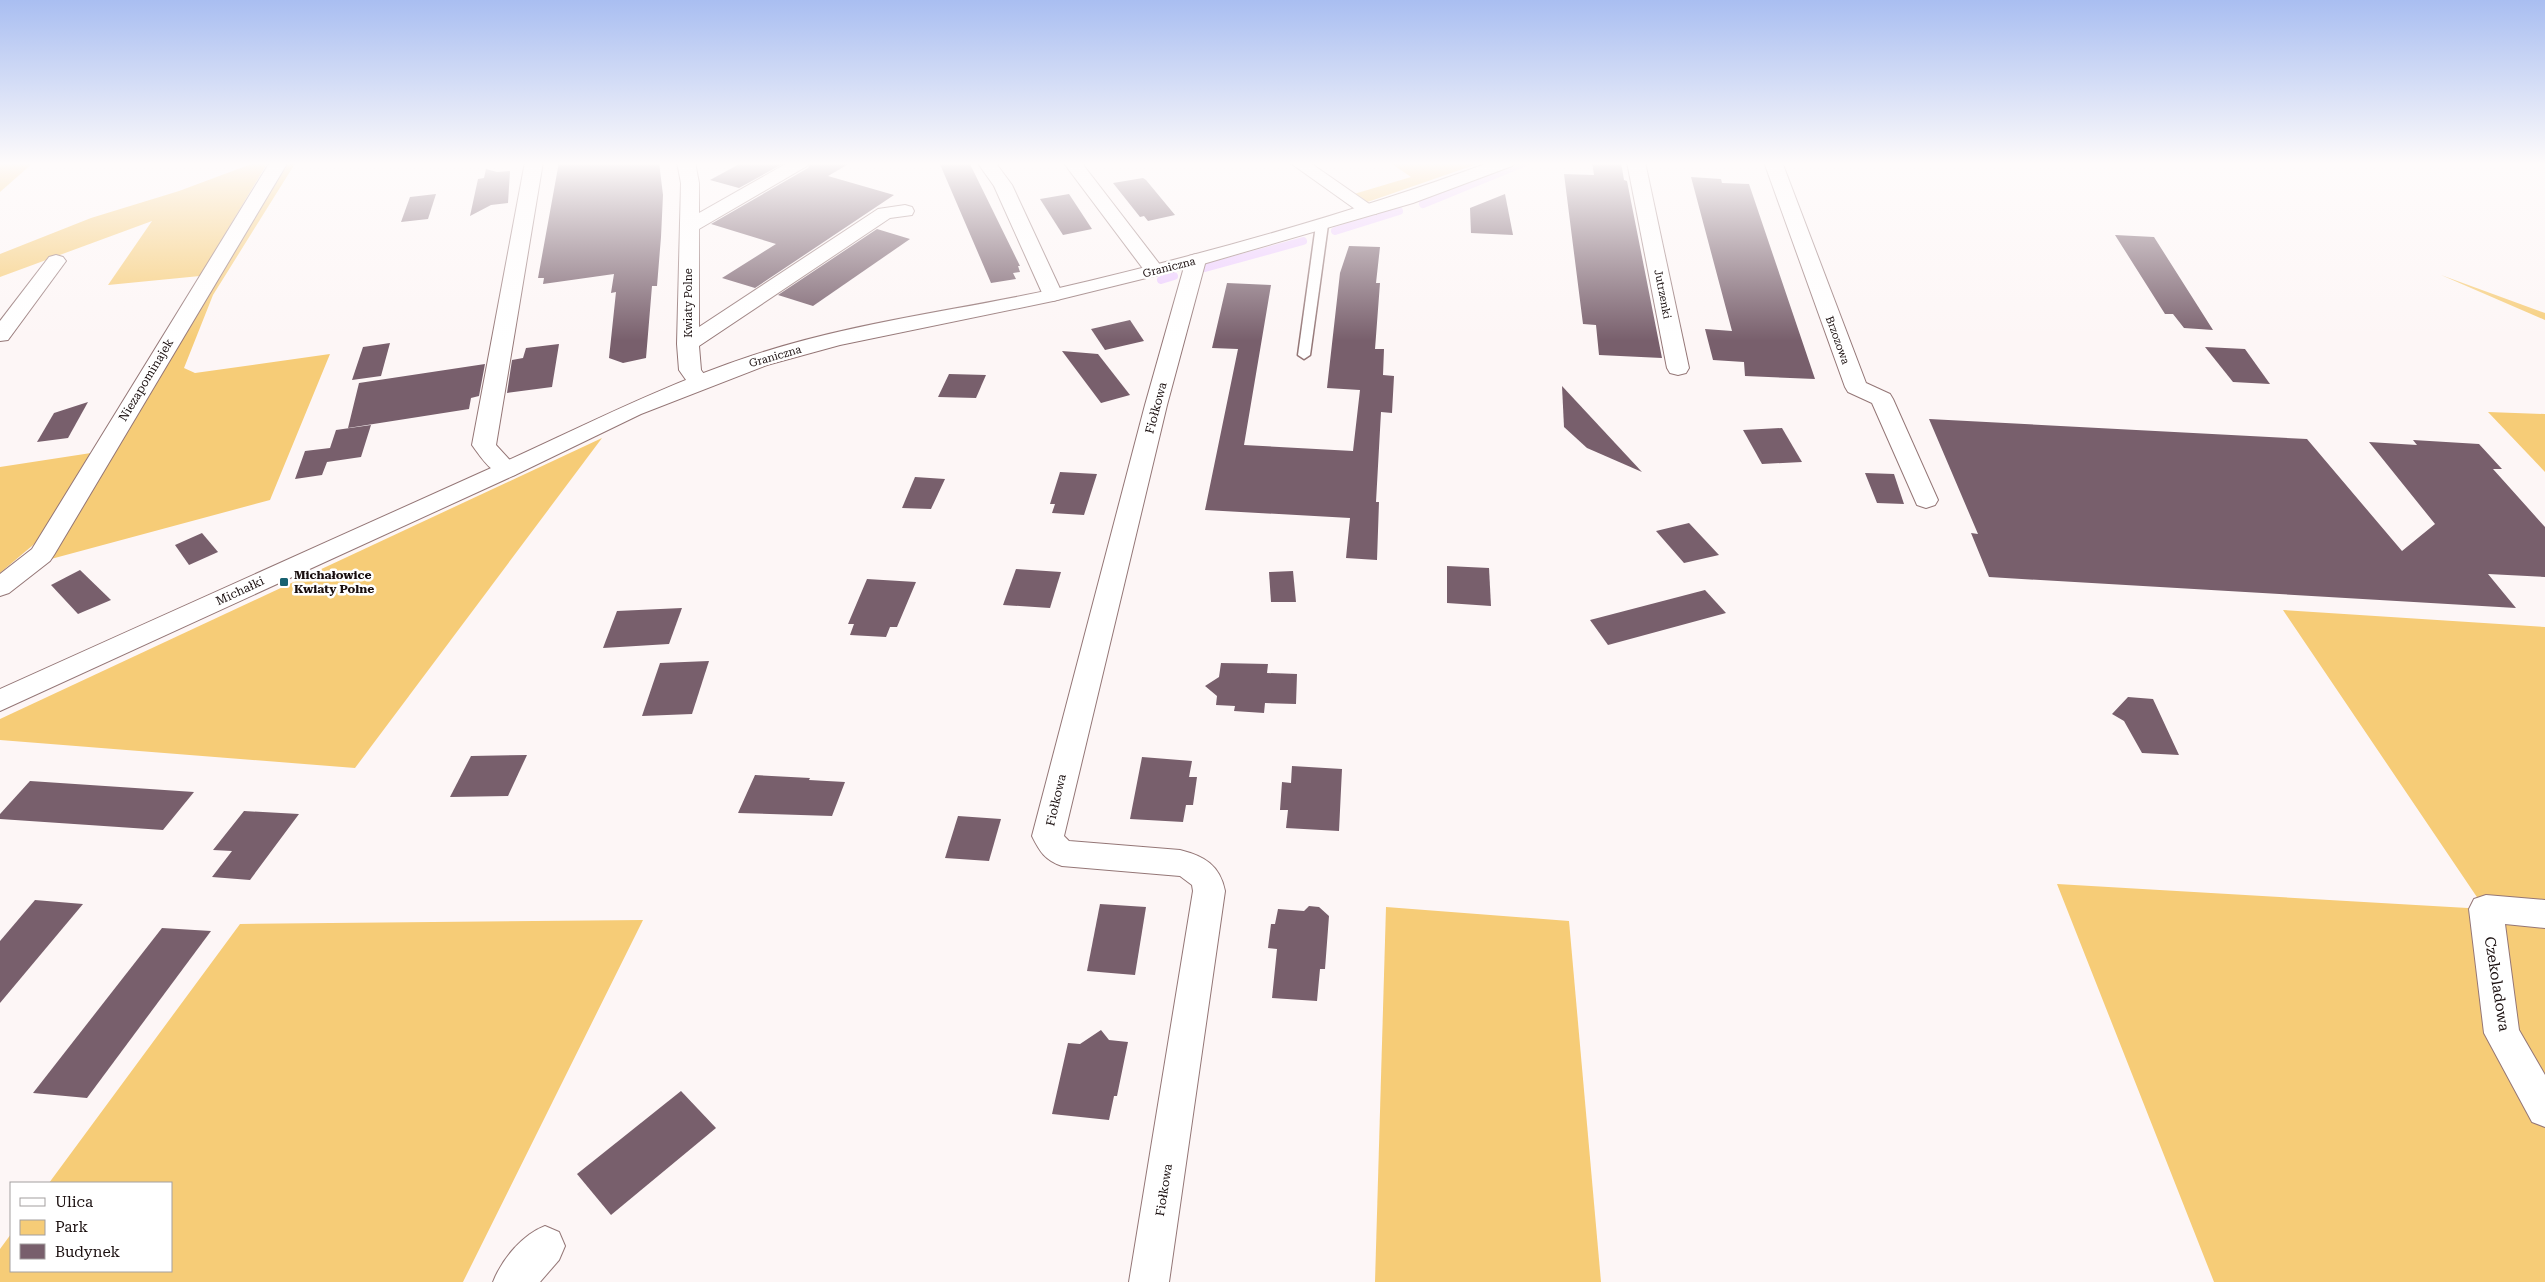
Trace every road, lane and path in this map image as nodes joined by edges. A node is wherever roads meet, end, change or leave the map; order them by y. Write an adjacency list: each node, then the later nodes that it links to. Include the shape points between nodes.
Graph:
1 (243, 222): 24 (street, Niezapominajek, via 41,555)
2 (523, 222): 22 (street, via 484,444)
3 (689, 222): 12 (street, Kwiaty Polne)
4 (698, 222): 12 (street)
5 (872, 222): 18 (street)
6 (1020, 222): 16 (street)
7 (1117, 222): 15 (street)
8 (1332, 222): 11 (street, Graniczna)
9 (1648, 222): 20 (street, Jutrzenki)
10 (1795, 222): 23 (street, Brzozowa, via 1856,387 1882,399)
11 (1322, 225): 13 (street, Graniczna); 19 (lane)
12 (689, 227): 18 (street, Kwiaty Polne)
13 (1196, 260): 15 (street, Graniczna); 30 (street, Fiołkowa, via 1156,405 1048,836 1062,853 1194,866 1208,880 1209,891)
14 (56, 261): 17 (street)
15 (1154, 270): 16 (street, Graniczna)
16 (1053, 295): 21 (street, Graniczna, via 837,339 759,360)
17 (0, 336)
18 (688, 344): 21 (street, Kwiaty Polne, via 690,370)
19 (1304, 355)
20 (1678, 368)
21 (700, 382): 22 (street, Graniczna, via 634,409)
22 (507, 470): 25 (street, Michałki)
23 (1926, 500)
24 (0, 586)
25 (0, 701)
26 (2545, 914): 27 (street, Czekoladowa, via 2486,909 2502,1033)
27 (2545, 1110)
28 (545, 1246): 29 (street)
29 (513, 1282)
30 (1149, 1282)

